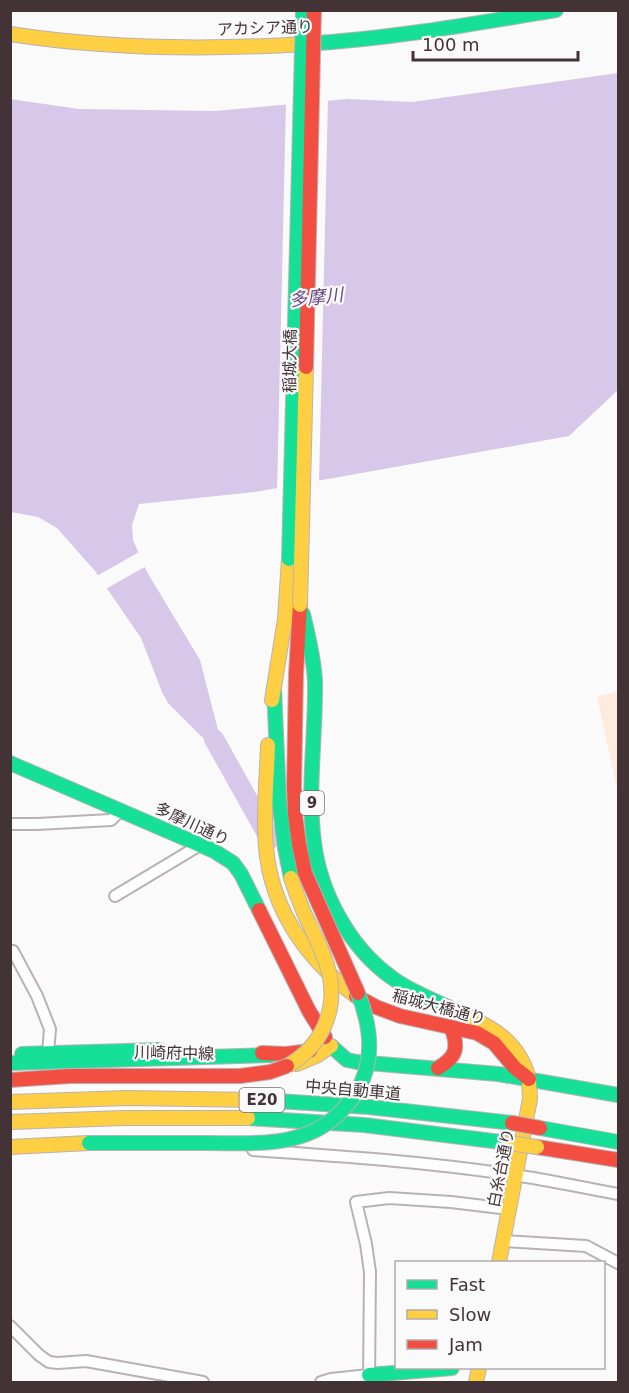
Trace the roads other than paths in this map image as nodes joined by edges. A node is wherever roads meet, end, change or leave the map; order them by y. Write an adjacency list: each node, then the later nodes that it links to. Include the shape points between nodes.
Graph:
1 (303, 10): 6 (main road, 稲城大橋 / 9, bridge)
2 (314, 10): 6 (main road, 稲城大橋 / 9, bridge)
3 (556, 10): 4 (main road, アカシア通り)
4 (529, 12): 5 (main road, アカシア通り, via 358,40 292,45 122,46)
5 (10, 34)
6 (294, 603): 7 (main road, 稲城大橋通り / 9); 22 (main road, 稲城大橋通り / 9, via 312,652 315,680 314,842 337,915 374,963 392,978 468,1016 513,1045); 28 (main road, bridge, via 294,788 299,844 305,873 355,982 368,1020 370,1052 361,1085 339,1115 326,1125 312,1133 273,1142)
7 (274, 688): 14 (main road, 稲城大橋通り / 9, via 266,845 274,888 285,915 304,947 344,987 376,1007); 23 (main road, bridge, via 284,848 301,905 327,964 332,990 323,1029 295,1061 243,1076)
8 (10, 763): 9 (main road, 多摩川通り)
9 (121, 810): 10 (street, via 111,820); 11 (main road, 多摩川通り)
10 (10, 824)
11 (200, 844): 12 (street); 15 (main road, 多摩川通り, via 238,868)
12 (116, 896)
13 (10, 951): 16 (street, via 37,996 50,1029)
14 (451, 1027): 20 (main road, via 456,1040 453,1056); 22 (main road, 稲城大橋通り / 9, via 488,1038)
15 (331, 1047): 18 (main road, 川崎府中線); 20 (main road, via 347,1060 357,1062); 21 (main road, 川崎府中線, via 295,1065 243,1071)
16 (48, 1053): 17 (main road, 川崎府中線); 18 (main road, 川崎府中線, via 221,1048)
17 (10, 1055)
18 (271, 1055): 19 (main road)
19 (10, 1063)
20 (438, 1068): 22 (main road)
21 (10, 1071)
22 (529, 1079): 24 (main road); 31 (main road, 白糸台通り, via 530,1099)
23 (10, 1080)
24 (618, 1095)
25 (10, 1102): 27 (main road, 中央自動車道 / E20, bridge, via 217,1098 322,1103 512,1123)
26 (10, 1122): 30 (main road, 中央自動車道 / E20, bridge, via 131,1117 305,1121 509,1143)
27 (618, 1142)
28 (10, 1147)
29 (10, 1153): 31 (street, via 222,1149 359,1157)
30 (618, 1160)
31 (516, 1175): 32 (street); 33 (main road, 白糸台通り)
32 (618, 1194)
33 (509, 1209): 34 (main road, 白糸台通り); 39 (street, via 390,1197 356,1202 370,1272)
34 (503, 1242): 35 (main road, 白糸台通り); 36 (street, via 586,1246)
35 (499, 1261)
36 (618, 1263)
37 (10, 1326): 40 (street, via 49,1362 86,1361)
38 (437, 1369): 39 (main road, via 393,1372)
39 (369, 1379): 41 (street, via 331,1379)
40 (203, 1383)
41 (321, 1383)

